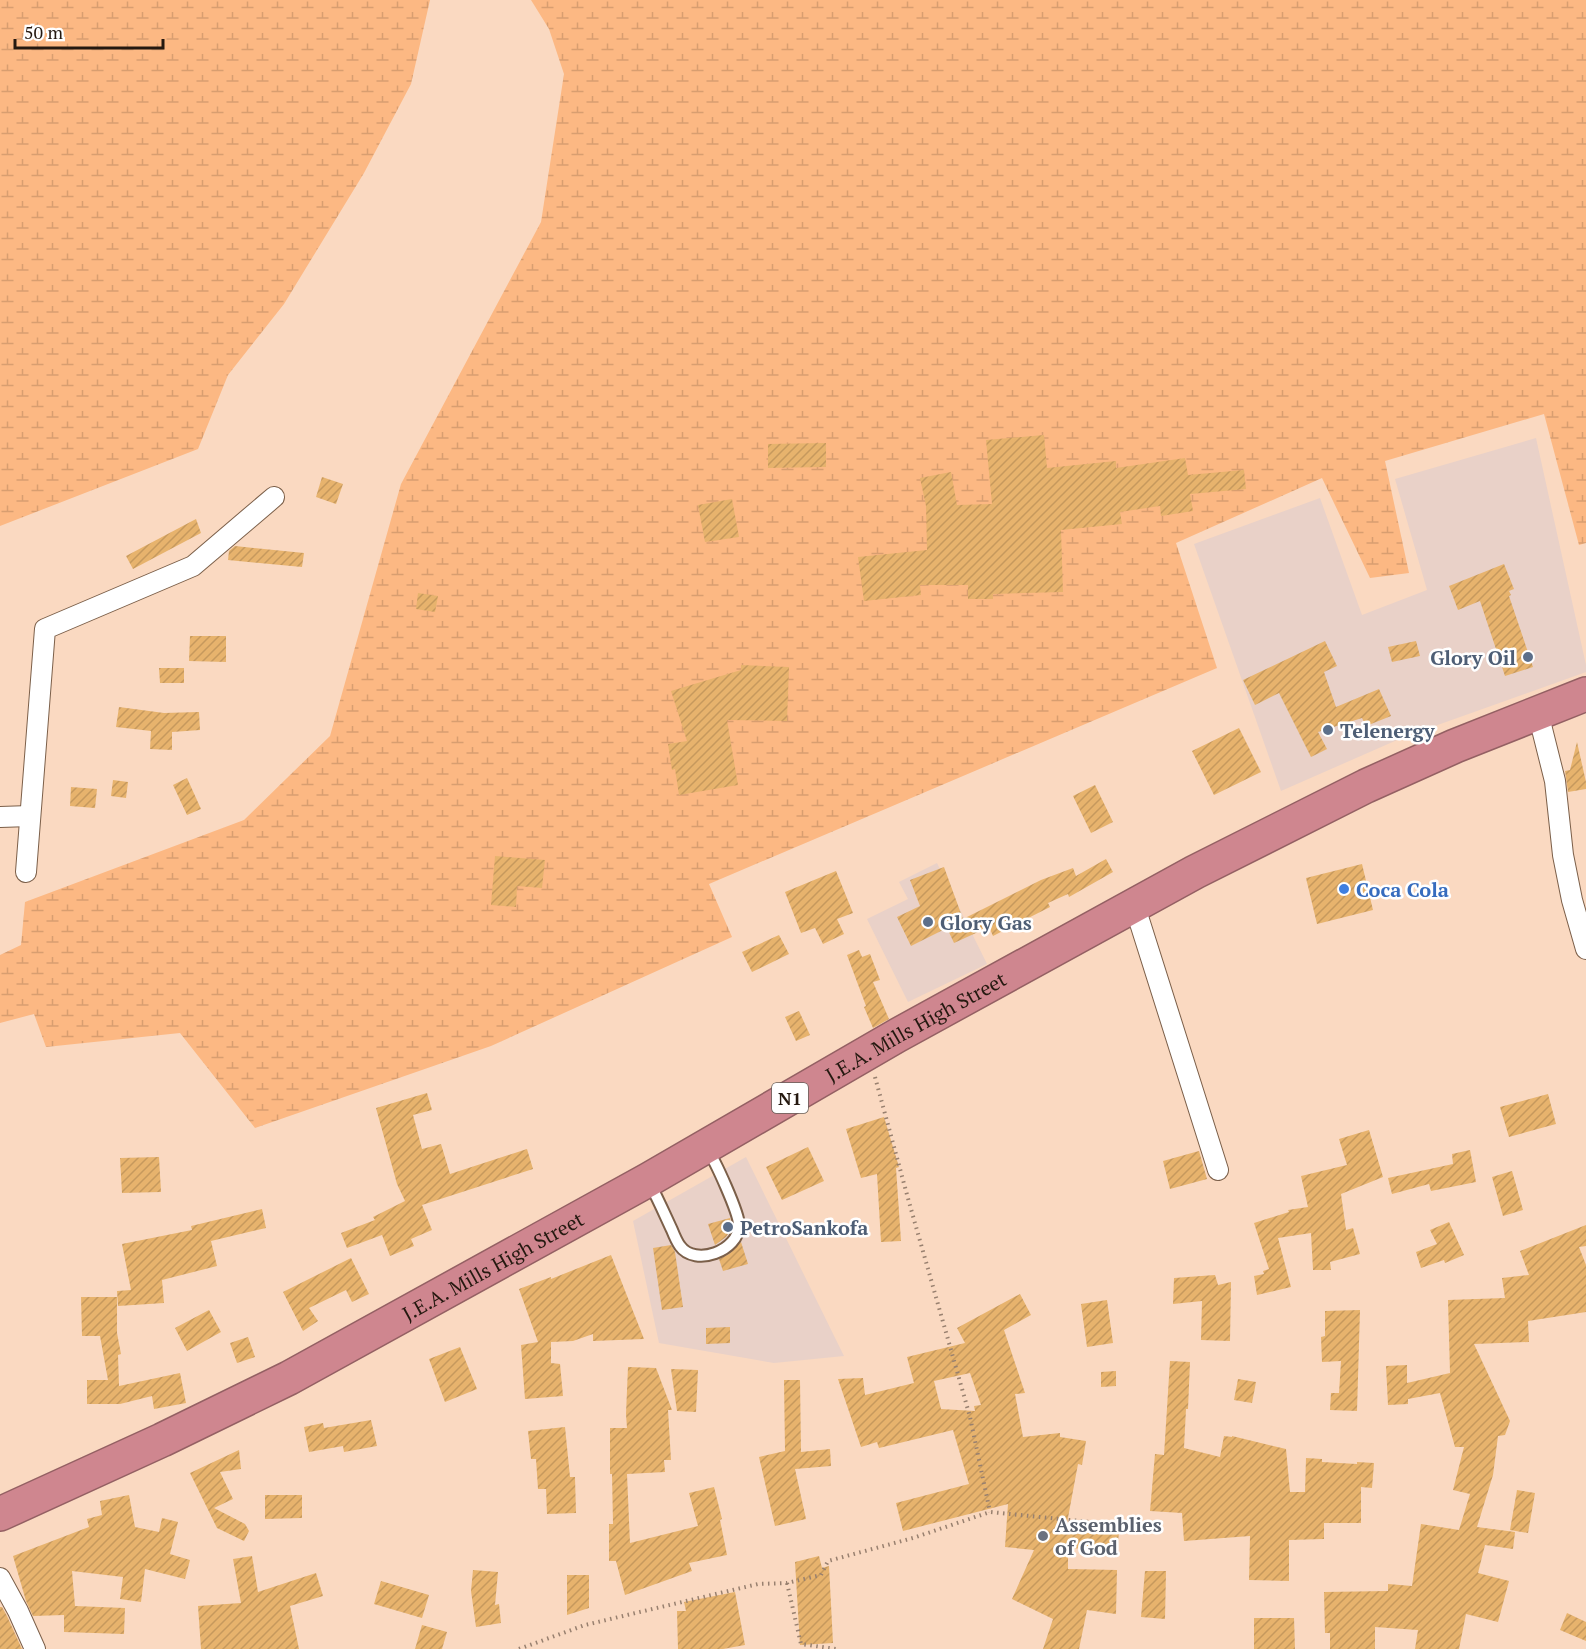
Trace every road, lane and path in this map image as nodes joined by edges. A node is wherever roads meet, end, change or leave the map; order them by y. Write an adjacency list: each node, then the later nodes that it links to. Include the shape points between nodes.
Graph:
1 (274, 497): 4 (street, via 193,566 45,629)
2 (1586, 694): 3 (highway, J.E.A. Mills High Street / N1)
3 (1538, 713): 7 (highway, J.E.A. Mills High Street / N1, via 1366,786); 8 (street, via 1555,781 1563,855)
4 (30, 816): 5 (street); 6 (street)
5 (0, 817)
6 (26, 872)
7 (1134, 904): 9 (highway, J.E.A. Mills High Street / N1); 11 (street)
8 (1586, 949)
9 (869, 1053): 10 (highway, J.E.A. Mills High Street / N1); 13 (path, via 970,1417)
10 (705, 1146): 12 (highway, J.E.A. Mills High Street / N1); 12 (lane, via 739,1222 731,1245 707,1256 693,1255 681,1248)
11 (1218, 1170)
12 (648, 1180): 14 (highway, J.E.A. Mills High Street / N1, via 289,1378)
13 (990, 1512): 15 (path); 17 (path, via 828,1561 821,1575)
14 (0, 1514)
15 (1090, 1522)
16 (0, 1578): 18 (street)
17 (788, 1583): 19 (path, via 758,1584 585,1625); 20 (path, via 801,1644)
18 (35, 1649)
19 (519, 1649)
20 (836, 1649)

